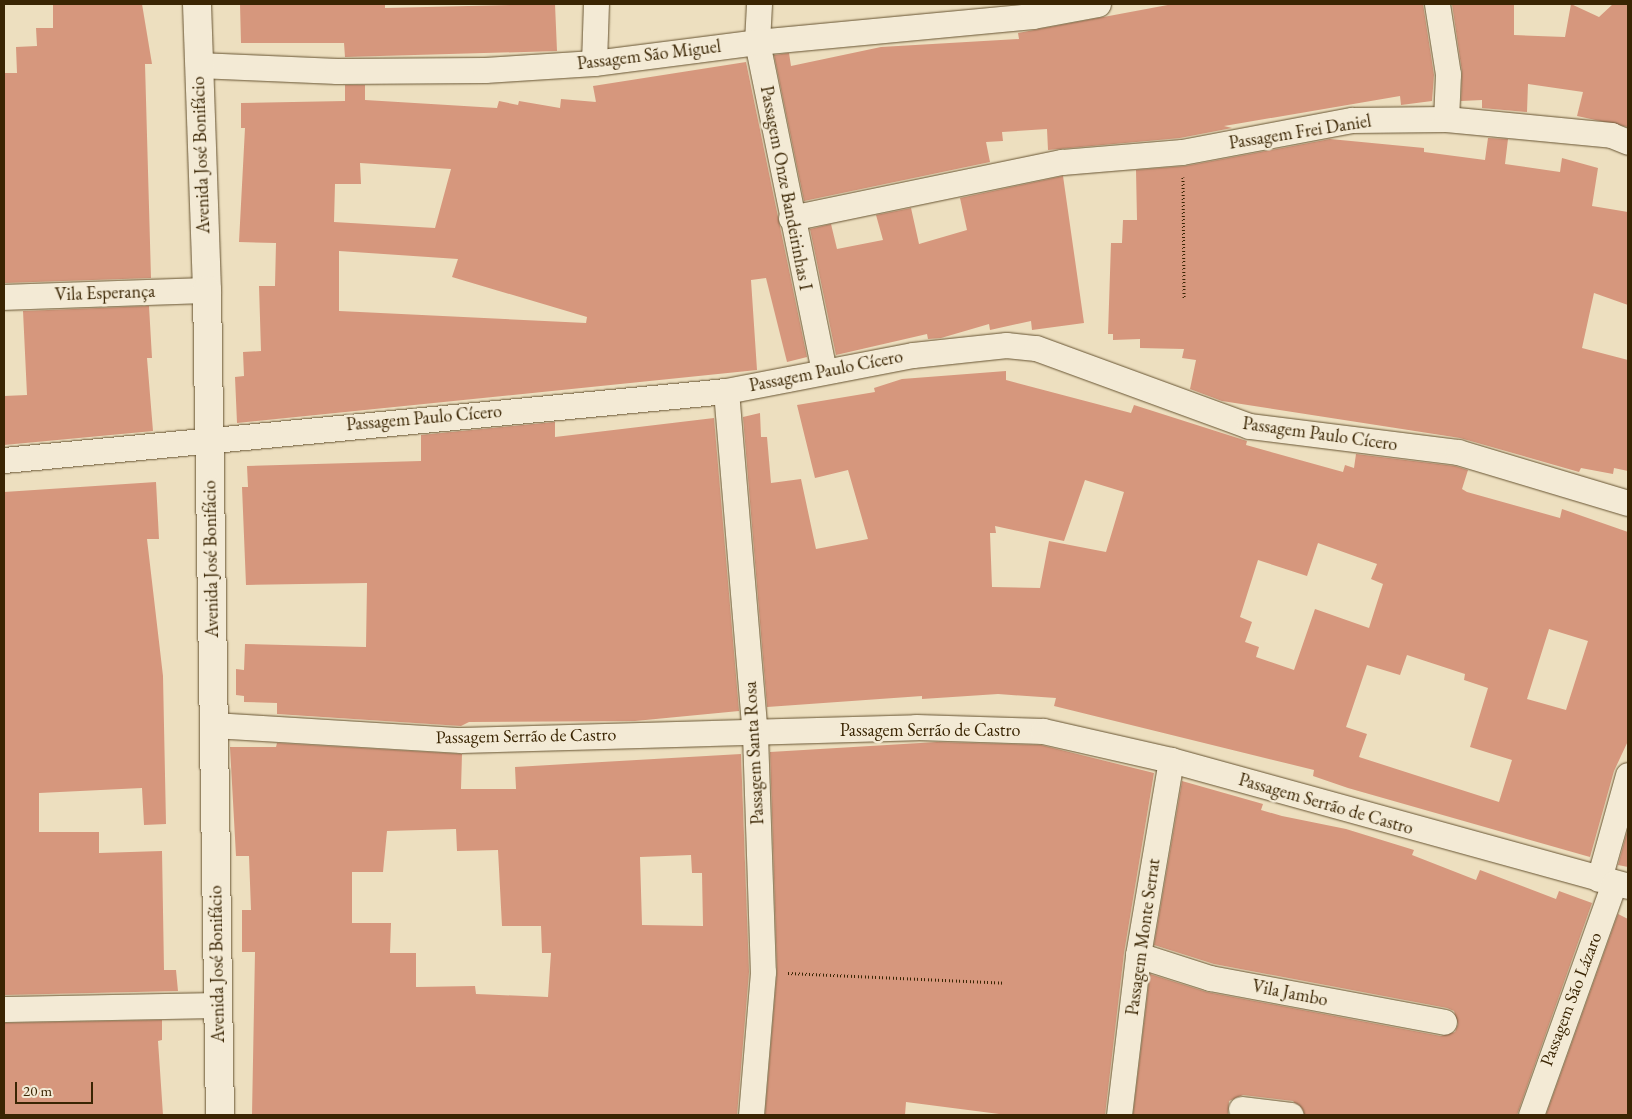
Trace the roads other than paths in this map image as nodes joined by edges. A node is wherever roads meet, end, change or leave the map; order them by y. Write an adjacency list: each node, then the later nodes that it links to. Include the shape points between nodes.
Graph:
1 (197, 4): 8 (main road, Avenida José Bonifácio)
2 (596, 4): 7 (street)
3 (759, 4): 6 (street, Passagem Onze Bandeirinhas I)
4 (1098, 4): 6 (street, Passagem São Miguel, via 1023,17)
5 (1437, 4): 9 (street, via 1448,74)
6 (757, 42): 7 (street, Passagem São Miguel); 11 (street, Passagem Onze Bandeirinhas I)
7 (594, 63): 8 (street, Passagem São Miguel, via 356,71)
8 (198, 65): 12 (main road, Avenida José Bonifácio)
9 (1446, 119): 10 (street, Passagem Frei Daniel, via 1611,135); 11 (street, Passagem Frei Daniel, via 1352,120 1182,152 1062,162)
10 (1628, 142)
11 (792, 218): 14 (street, Passagem Onze Bandeirinhas I)
12 (207, 290): 13 (street, Vila Esperança); 16 (main road, Avenida José Bonifácio)
13 (4, 297)
14 (824, 370): 15 (street, Passagem Paulo Cícero); 18 (street, Passagem Paulo Cícero, via 968,346 1036,348 1249,426 1458,452)
15 (726, 391): 16 (street, Passagem Paulo Cícero); 20 (street, Passagem Santa Rosa)
16 (209, 437): 17 (street, Passagem Paulo Cícero); 19 (main road, Avenida José Bonifácio)
17 (4, 460)
18 (1628, 503)
19 (213, 726): 20 (street, Passagem Serrão de Castro, via 461,740); 25 (main road, Avenida José Bonifácio)
20 (756, 734): 21 (street, Passagem Serrão de Castro, via 1006,728 1043,731); 30 (street, Passagem Santa Rosa, via 763,972)
21 (1171, 760): 23 (street, Passagem Serrão de Castro); 24 (street, Passagem Monte Serrat)
22 (1628, 775): 23 (street, Passagem São Lázaro)
23 (1614, 883): 33 (street, Passagem São Lázaro, via 1543,1072)
24 (1138, 955): 27 (street, Vila Jambo, via 1210,978); 31 (street, Passagem Monte Serrat)
25 (218, 1005): 26 (street); 29 (main road, Avenida José Bonifácio)
26 (4, 1009)
27 (1444, 1022)
28 (1241, 1109): 32 (street)
29 (220, 1115)
30 (751, 1115)
31 (1119, 1115)
32 (1291, 1115)
33 (1531, 1115)

